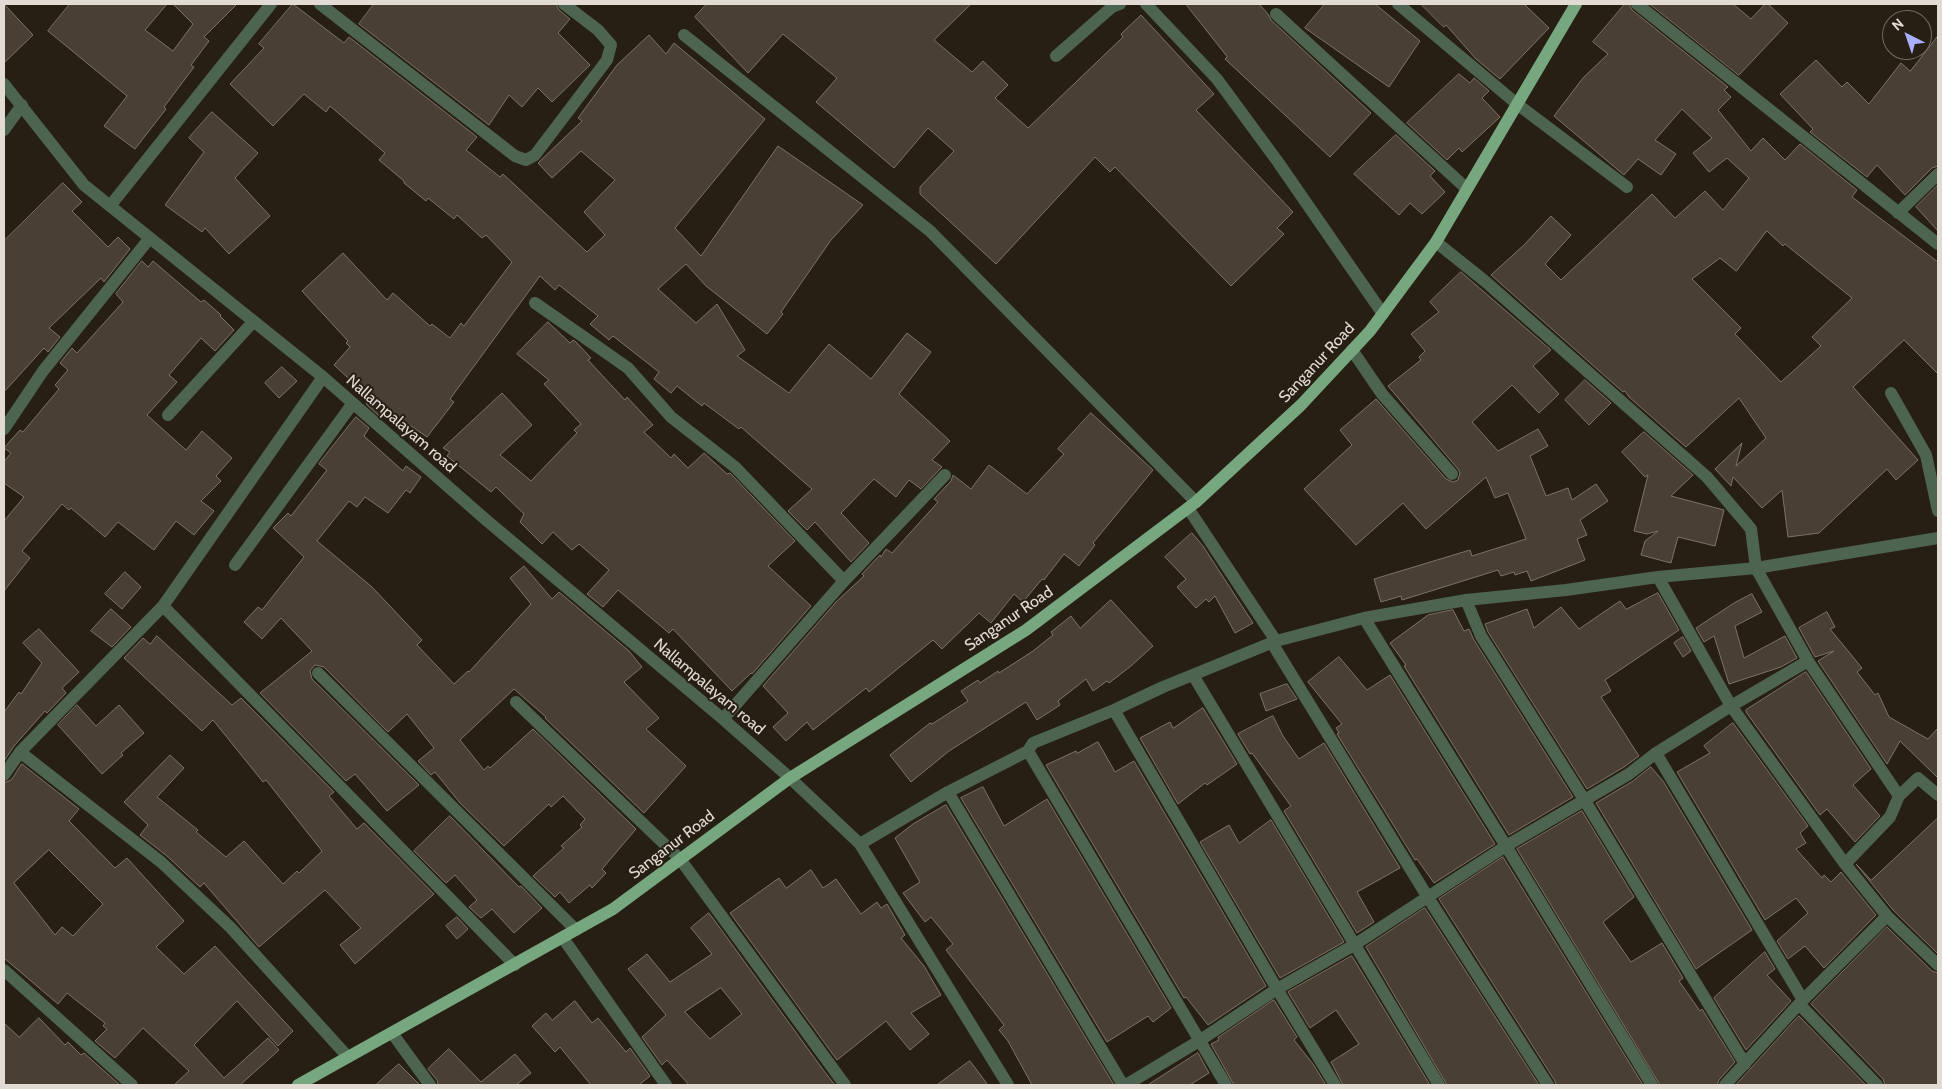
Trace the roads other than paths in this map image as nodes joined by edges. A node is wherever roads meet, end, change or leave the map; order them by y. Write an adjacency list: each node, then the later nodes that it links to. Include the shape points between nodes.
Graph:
1 (271, 4): 19 (street)
2 (320, 4): 3 (street, via 516,156 526,160 535,155 607,60 611,45 598,30)
3 (564, 4)
4 (1120, 4): 11 (street, via 1112,7)
5 (1146, 4): 25 (street, via 1217,79)
6 (1398, 4): 13 (street)
7 (1576, 4): 13 (main road, Sanganur Road)
8 (1637, 4): 20 (street)
9 (1276, 14): 18 (street)
10 (684, 35): 35 (street, via 930,231)
11 (1056, 56)
12 (4, 84): 14 (street, Nallampalayam road)
13 (1517, 104): 17 (street); 18 (main road, Sanganur Road)
14 (22, 105): 15 (street); 19 (street, Nallampalayam road, via 84,185)
15 (4, 130)
16 (1938, 174): 20 (street)
17 (1627, 187)
18 (1467, 189): 22 (main road, Sanganur Road)
19 (110, 206): 21 (street, Nallampalayam road)
20 (1898, 213): 23 (street)
21 (149, 239): 26 (street, Nallampalayam road); 32 (street, via 43,371)
22 (1436, 242): 25 (main road, Sanganur Road); 39 (street, via 1486,282 1707,478 1751,529)
23 (1938, 244)
24 (534, 303): 41 (street, via 628,368 671,417 735,467)
25 (1383, 314): 27 (main road, Sanganur Road)
26 (253, 322): 28 (street, Nallampalayam road); 31 (street)
27 (1352, 350): 33 (street, via 1382,394); 35 (main road, Sanganur Road, via 1301,406)
28 (323, 377): 30 (street, Nallampalayam road); 43 (street)
29 (1891, 393): 36 (street, via 1926,455)
30 (353, 403): 38 (street); 52 (street, Nallampalayam road)
31 (168, 415)
32 (4, 429)
33 (1452, 474)
34 (945, 476): 41 (street)
35 (1192, 505): 45 (street); 57 (main road, Sanganur Road, via 1026,630)
36 (1938, 511)
37 (1938, 538): 39 (street)
38 (234, 565)
39 (1756, 568): 40 (street); 46 (street)
40 (1658, 577): 42 (street); 50 (street)
41 (844, 581): 52 (street)
42 (1466, 600): 44 (street); 61 (street, via 1481,636)
43 (163, 606): 54 (street); 71 (street)
44 (1364, 618): 45 (street); 63 (street)
45 (1274, 642): 48 (street); 66 (street)
46 (1808, 661): 50 (street); 59 (street)
47 (318, 673): 68 (street)
48 (1193, 675): 51 (street); 70 (street)
49 (516, 702): 64 (street)
50 (1732, 706): 55 (street); 65 (street)
51 (1114, 710): 53 (street, via 1034,743); 74 (street)
52 (723, 719): 57 (street, Nallampalayam road)
53 (1028, 751): 58 (street); 77 (street)
54 (20, 752): 56 (street); 78 (street, via 161,862 231,928)
55 (1656, 753): 61 (street); 75 (street)
56 (4, 775)
57 (790, 778): 62 (street, Nallampalayam road); 64 (main road, Sanganur Road)
58 (948, 792): 62 (street); 86 (street)
59 (1899, 796): 60 (street, via 1918,778); 65 (street, via 1890,817)
60 (1938, 796)
61 (1585, 801): 63 (street); 79 (street)
62 (860, 844): 85 (street, Nallampalayam road)
63 (1506, 846): 66 (street); 91 (street)
64 (680, 859): 68 (main road, Sanganur Road, via 613,910); 84 (street)
65 (1845, 864): 67 (street)
66 (1427, 896): 70 (street); 90 (street)
67 (1886, 916): 72 (street); 75 (street)
68 (576, 930): 69 (main road, Sanganur Road)
69 (563, 938): 71 (main road, Sanganur Road); 83 (street)
70 (1354, 945): 74 (street); 89 (street)
71 (515, 965): 76 (main road, Sanganur Road)
72 (1938, 965)
73 (4, 970): 80 (street)
74 (1277, 990): 77 (street); 88 (street)
75 (1801, 1002): 79 (street); 93 (street)
76 (392, 1033): 78 (main road, Sanganur Road); 82 (street)
77 (1199, 1041): 86 (street); 87 (street)
78 (348, 1058): 81 (main road, Sanganur Road)
79 (1745, 1064): 92 (street)
80 (132, 1085)
81 (298, 1085)
82 (430, 1085)
83 (666, 1085)
84 (845, 1085)
85 (1008, 1085)
86 (1125, 1085)
87 (1226, 1085)
88 (1335, 1085)
89 (1439, 1085)
90 (1548, 1085)
91 (1652, 1085)
92 (1725, 1085)
93 (1877, 1085)

